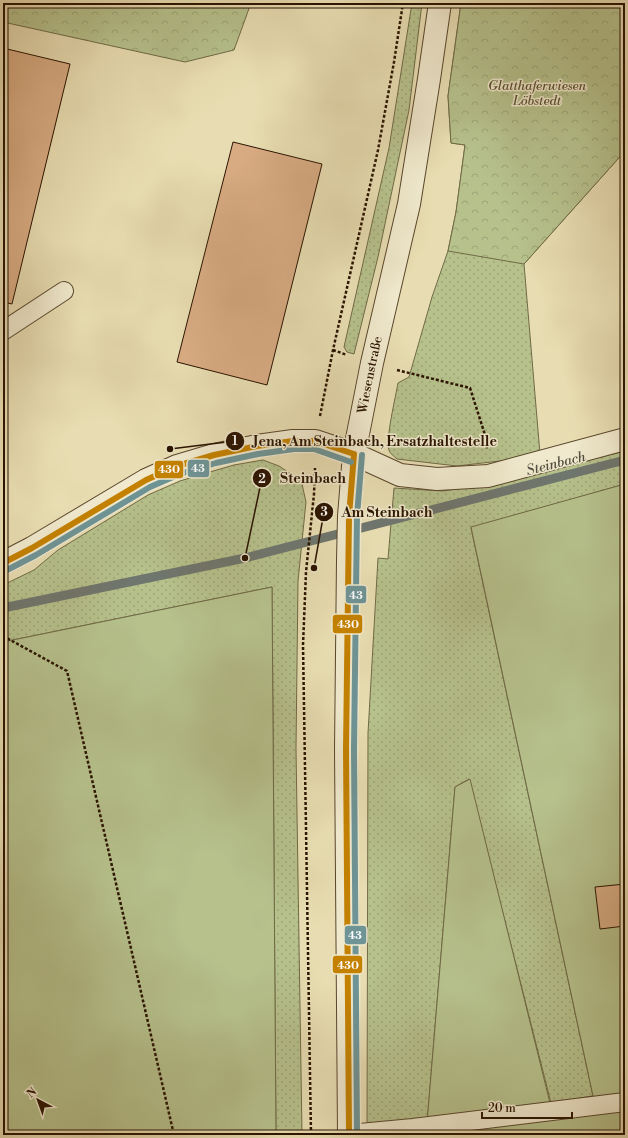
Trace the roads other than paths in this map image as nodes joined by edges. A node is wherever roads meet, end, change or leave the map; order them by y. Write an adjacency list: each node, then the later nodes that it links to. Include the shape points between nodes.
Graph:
1 (440, 3): 5 (street, Wiesenstraße, via 409,204)
2 (64, 291): 3 (lane)
3 (3, 331)
4 (625, 439): 5 (street, via 488,476 437,480 400,475)
5 (354, 454): 6 (street, via 315,441 293,442 257,446 177,466 146,480); 8 (street, Wiesenstraße, via 349,516 346,757)
6 (3, 563)
7 (625, 1102): 8 (lane)
8 (349, 1134)

